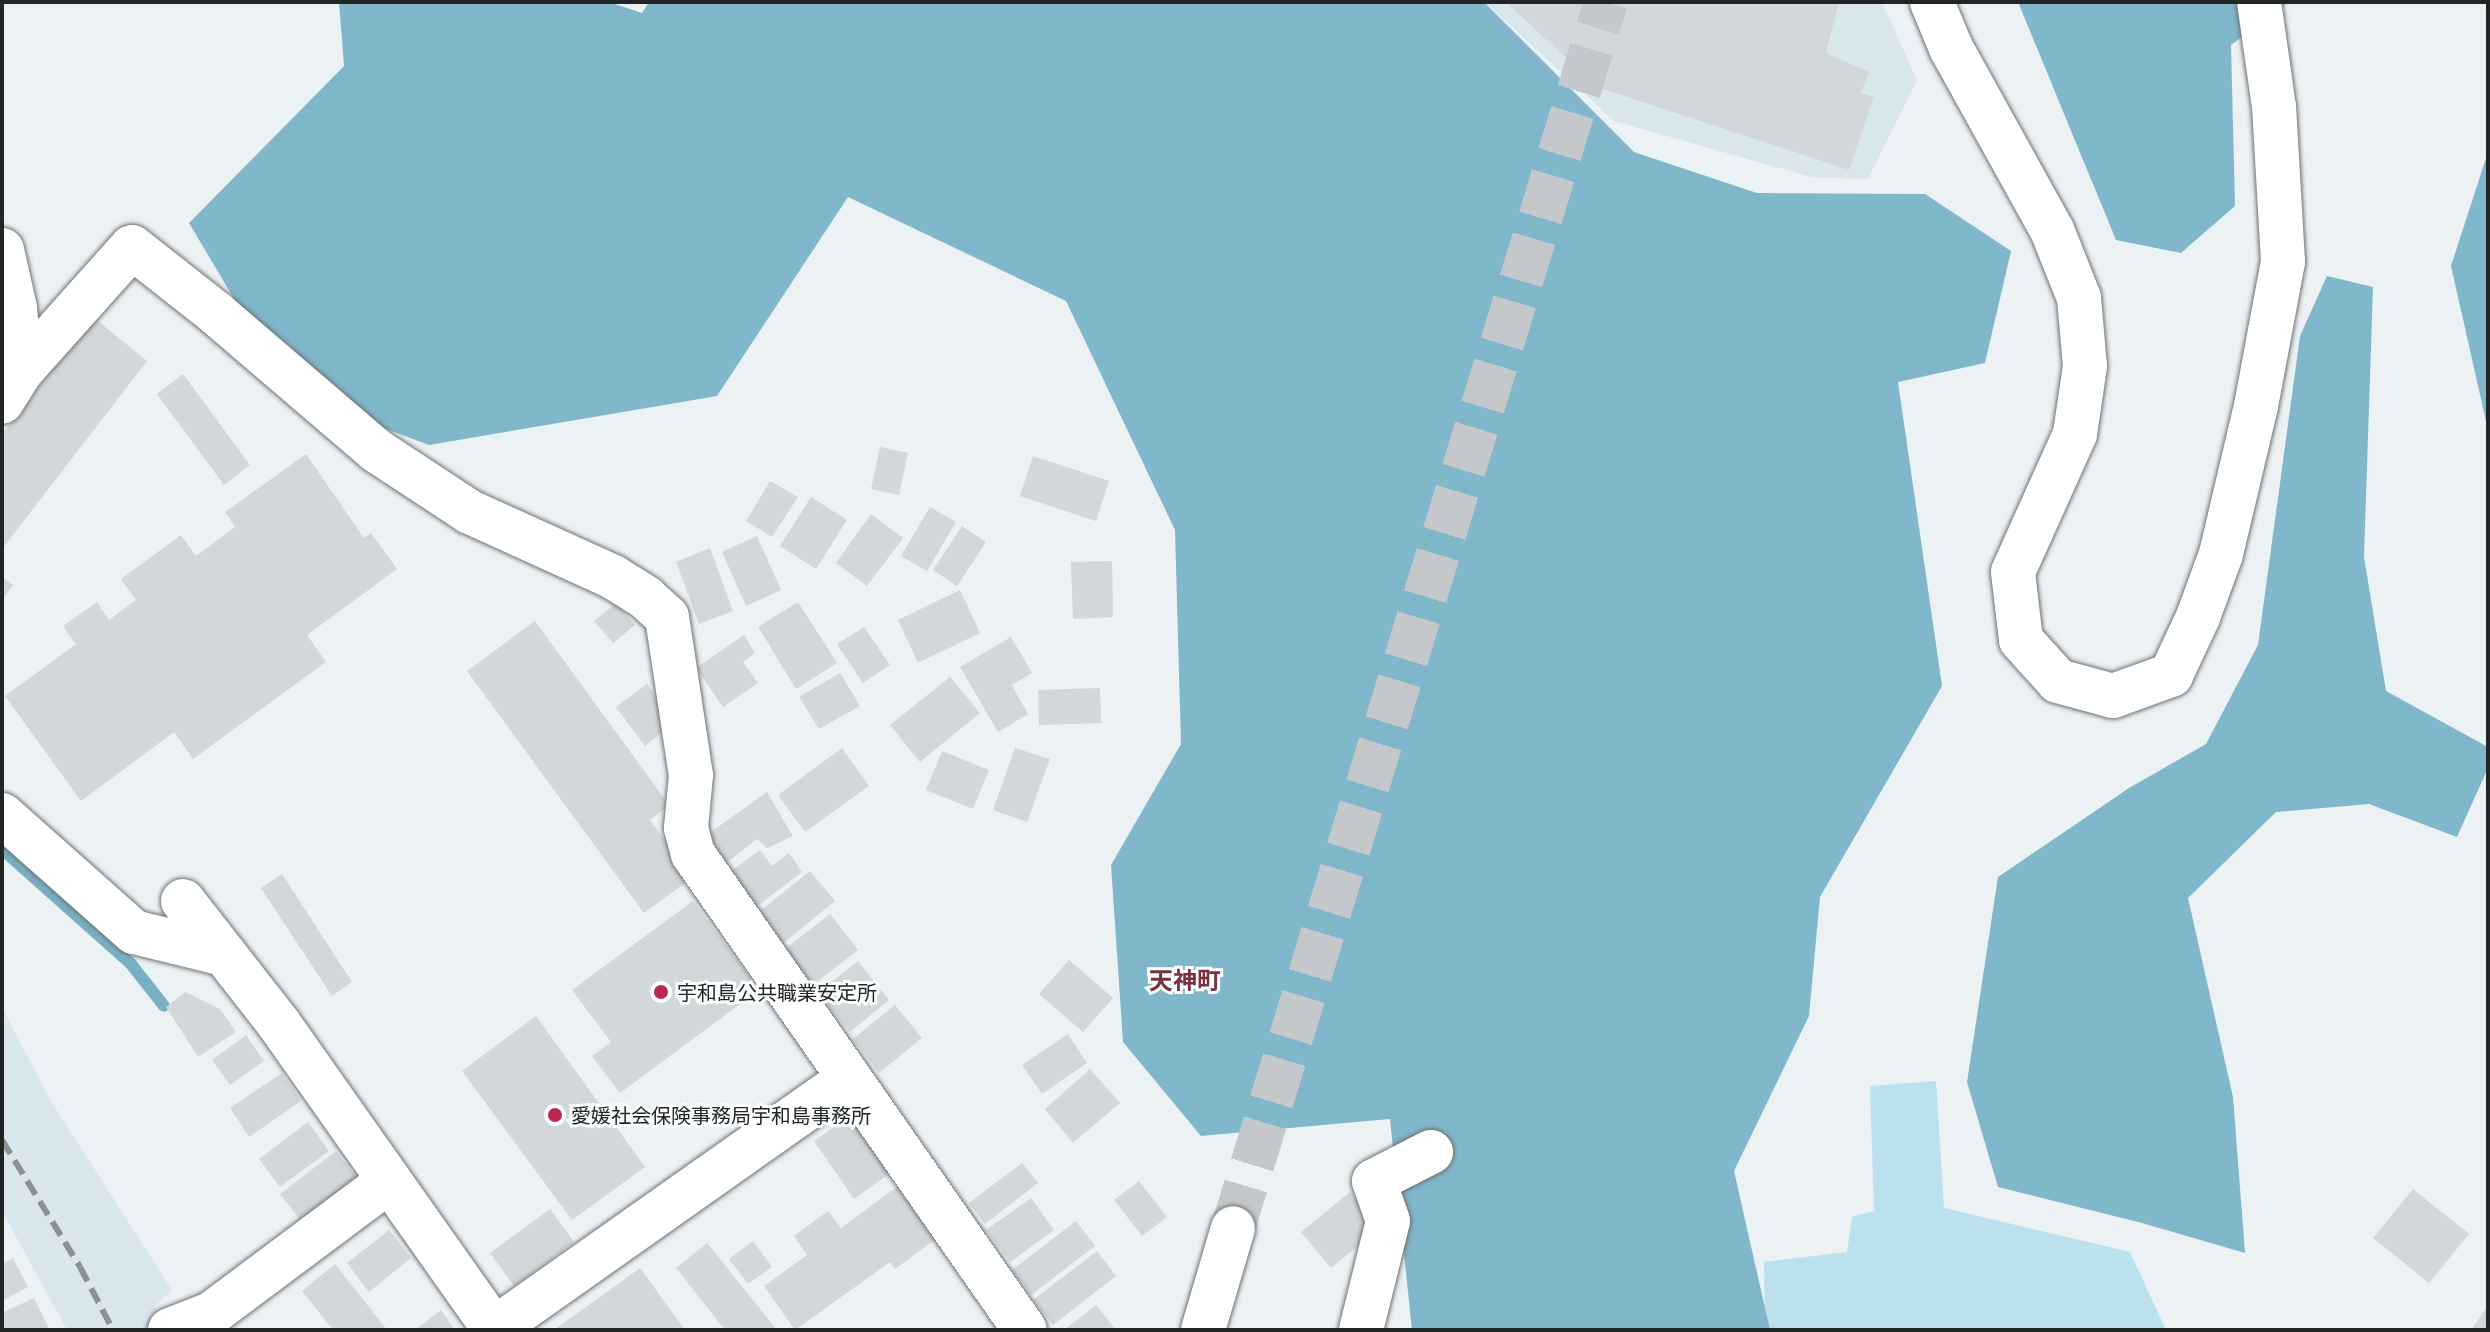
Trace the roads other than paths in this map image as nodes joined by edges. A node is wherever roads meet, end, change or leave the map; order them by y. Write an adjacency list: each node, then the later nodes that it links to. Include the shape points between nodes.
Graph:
1 (1932, 2): 2 (main road, via 1951,48 2052,230 2079,298 2085,366 2075,434 2013,572 2021,640 2058,681 2113,696 2171,675 2221,554 2256,406 2283,262 2274,107)
2 (2259, 2)
3 (2, 250): 4 (main road, via 15,308)
4 (12, 386): 8 (main road, via 132,247 377,451 470,512 613,577 646,598 667,617 673,645 691,775 686,828 693,854)
5 (2, 815): 7 (main road, via 134,932)
6 (183, 901): 7 (main road)
7 (224, 954): 10 (main road)
8 (848, 1079): 13 (main road); 15 (main road)
9 (1431, 1152): 17 (main road, via 1374,1181 1388,1221)
10 (389, 1181): 12 (main road); 13 (main road)
11 (1233, 1228): 16 (main road)
12 (216, 1322): 14 (main road)
13 (495, 1329)
14 (170, 1330)
15 (1025, 1330)
16 (1203, 1330)
17 (1361, 1330)

